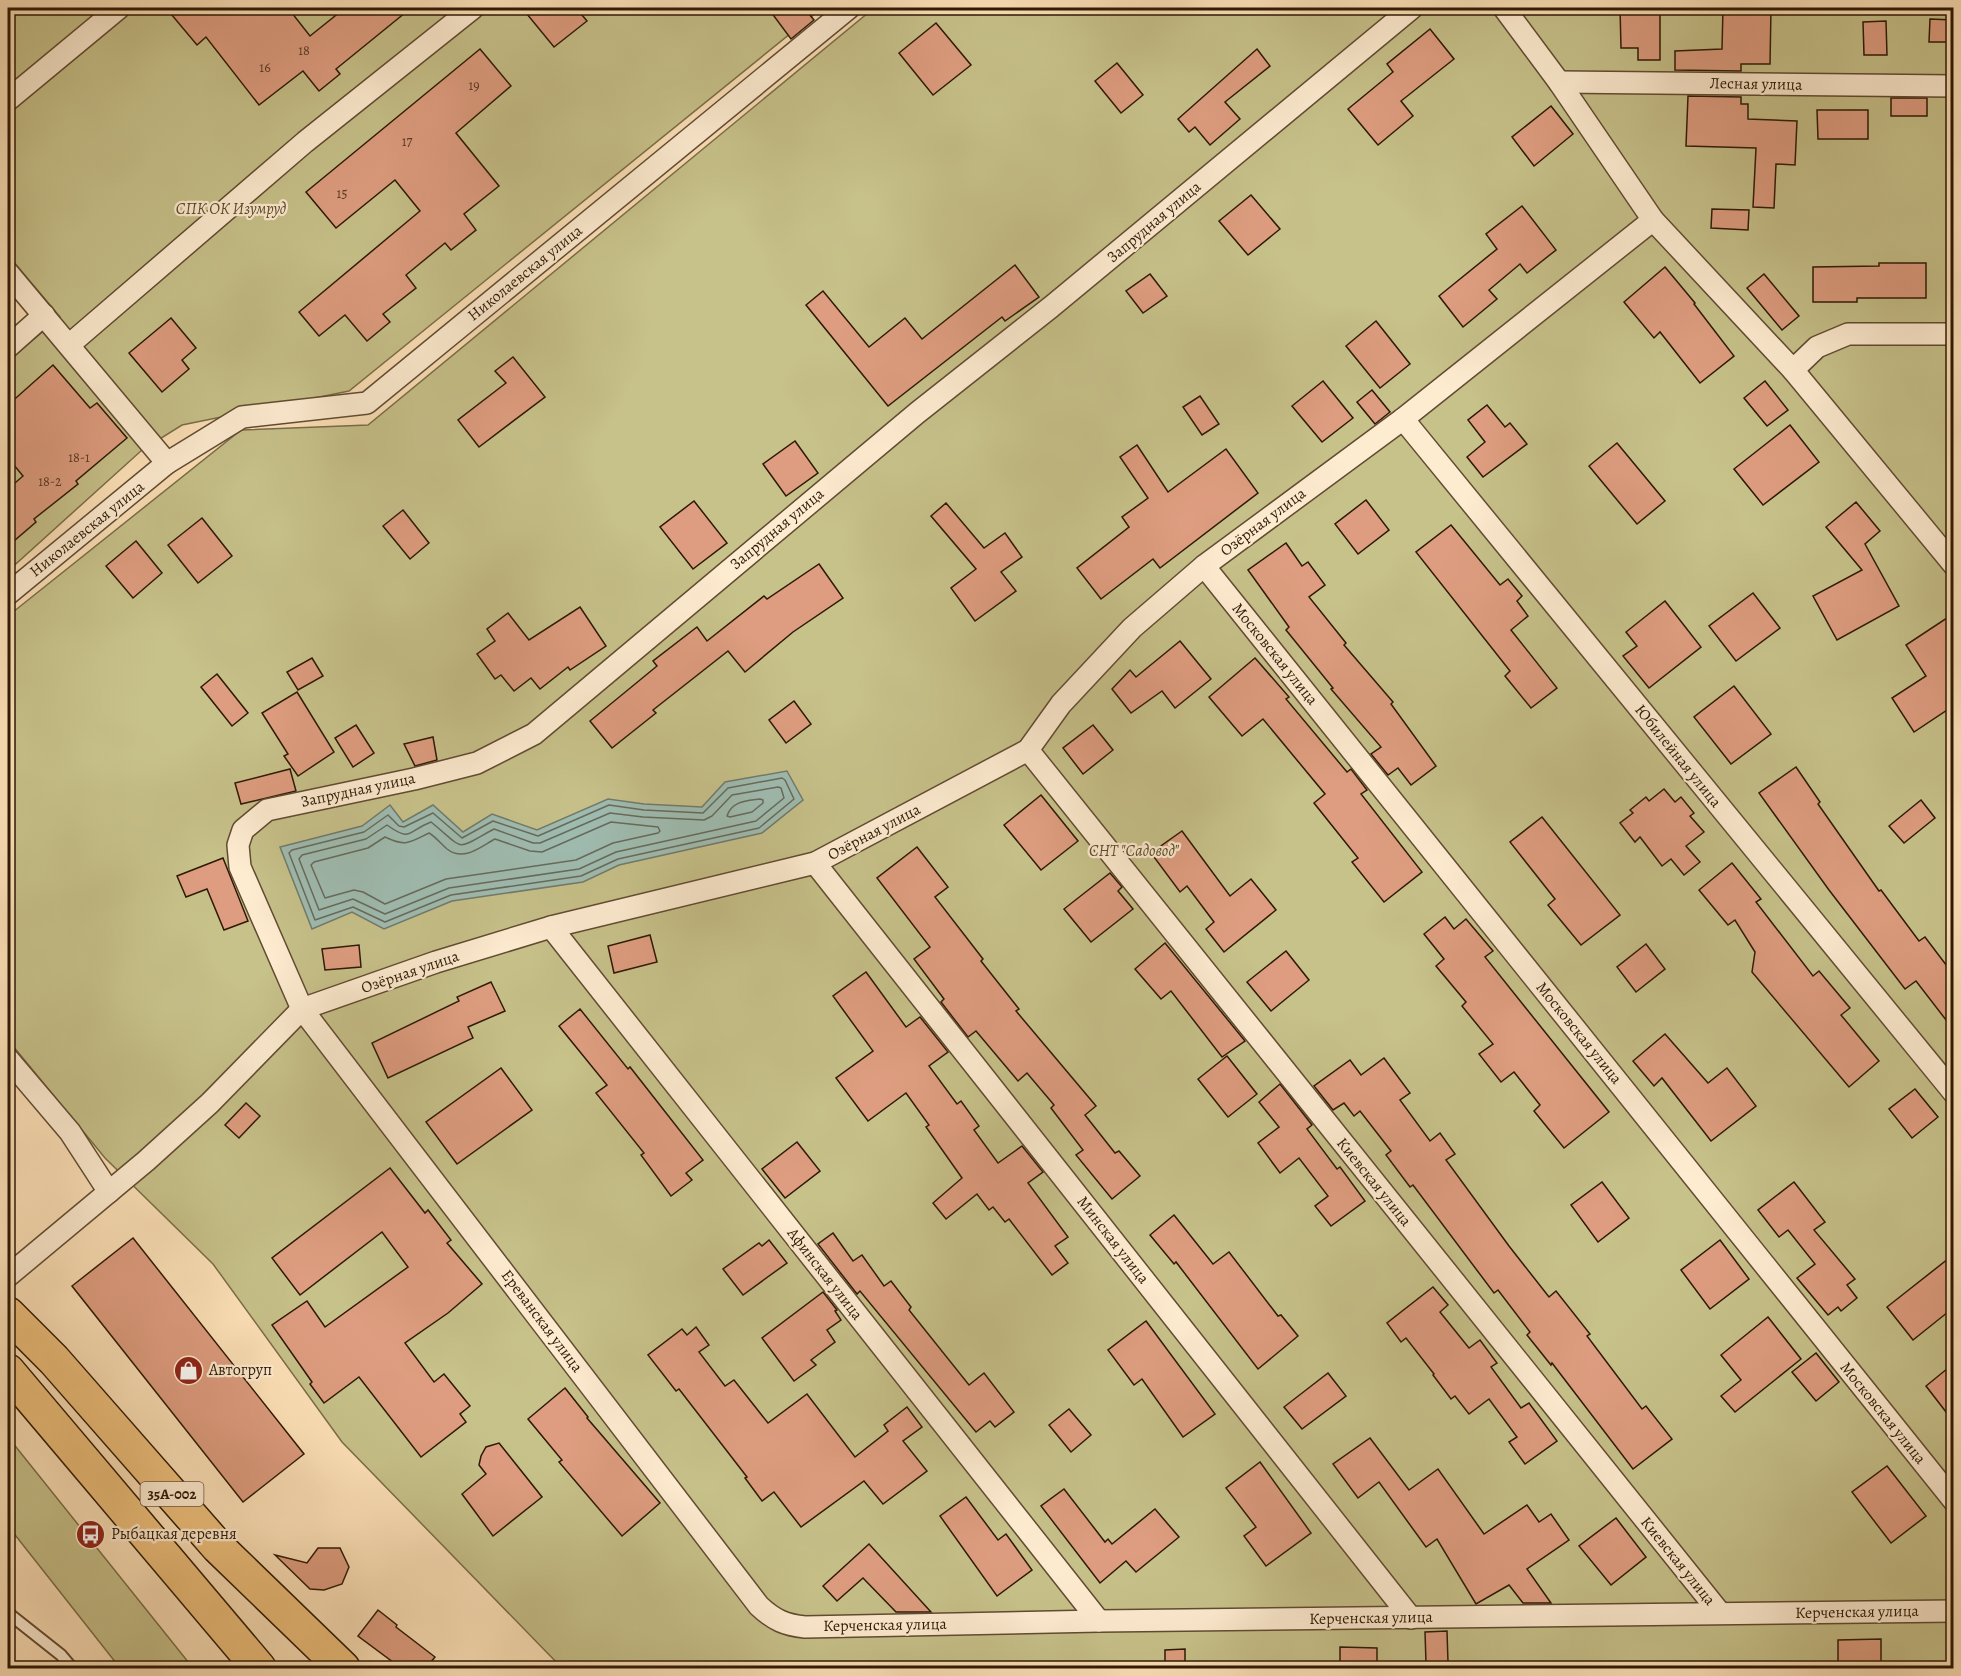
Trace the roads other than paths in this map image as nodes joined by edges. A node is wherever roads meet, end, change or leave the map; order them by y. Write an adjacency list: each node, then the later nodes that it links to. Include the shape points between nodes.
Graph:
1 (119, 8): 8 (street)
2 (473, 8): 13 (street, via 305,142)
3 (849, 8): 17 (street, Николаевская улица, via 368,403 242,417)
4 (1412, 8): 24 (street, Запрудная улица, via 917,413 534,734 477,763 281,806 255,819 243,830 238,845 240,867)
5 (1504, 8): 6 (street)
6 (1559, 82): 7 (street, Лесная улица); 9 (street)
7 (1953, 86)
8 (8, 100)
9 (1653, 220): 15 (street); 16 (street, Озёрная улица)
10 (8, 273): 11 (street)
11 (44, 315): 13 (street); 14 (street)
12 (1953, 334): 15 (street, via 1848,334 1817,347)
13 (69, 345): 17 (street)
14 (8, 347)
15 (1793, 370): 18 (street)
16 (1403, 419): 19 (street, Озёрная улица); 26 (street, Юбилейная улица)
17 (167, 463): 20 (street, Николаевская улица)
18 (1953, 565)
19 (1204, 566): 21 (street, Озёрная улица, via 1132,628 1061,704); 31 (street, Московская улица)
20 (8, 594)
21 (1028, 750): 22 (street, Озёрная улица); 34 (street, Киевская улица)
22 (815, 863): 23 (street, Озёрная улица); 35 (street, Минская улица)
23 (551, 927): 24 (street, Озёрная улица); 36 (street, Афинская улица)
24 (302, 1009): 27 (street, Озёрная улица, via 210,1103); 37 (street, Ереванская улица, via 759,1606)
25 (8, 1059): 27 (street, via 70,1132)
26 (1953, 1093)
27 (109, 1192): 28 (street, Озёрная улица)
28 (8, 1276)
29 (8, 1314): 40 (main road, 35А-002, via 54,1360 218,1547)
30 (8, 1371): 39 (main road, 35А-002)
31 (1953, 1501)
32 (1953, 1611): 34 (street, Керченская улица)
33 (8, 1613): 38 (lane)
34 (1720, 1614): 35 (street, Керченская улица)
35 (1410, 1618): 36 (street, Керченская улица)
36 (1100, 1621): 37 (street, Керченская улица)
37 (788, 1625)
38 (72, 1668)
39 (259, 1668)
40 (343, 1668)

